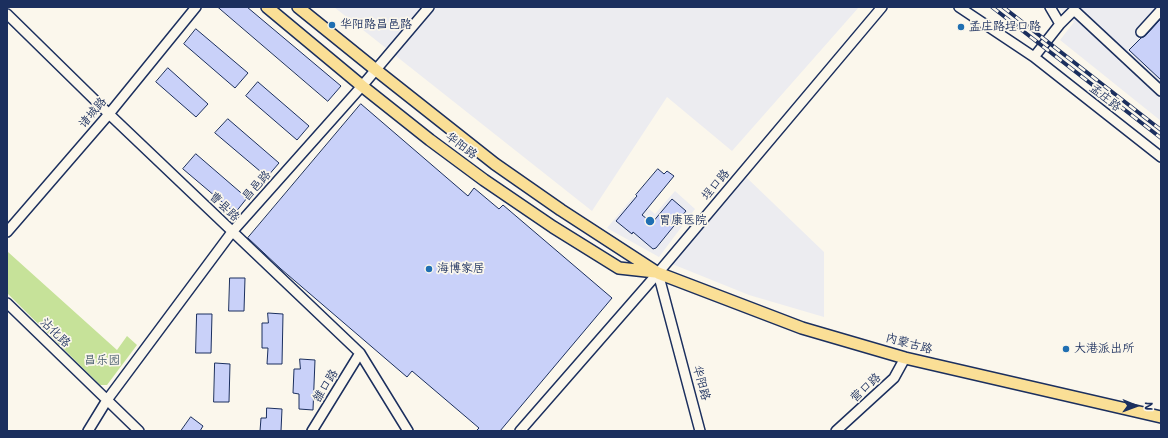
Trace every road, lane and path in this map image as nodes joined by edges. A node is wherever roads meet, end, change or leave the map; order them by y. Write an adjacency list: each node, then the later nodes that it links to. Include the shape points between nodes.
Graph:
1 (12, 7): 11 (street)
2 (196, 7): 18 (street, 诸城路)
3 (267, 7): 16 (main road, 华阳路)
4 (298, 7): 15 (main road, 华阳路)
5 (429, 7): 15 (street, 昌邑路)
6 (882, 7): 22 (street, 埕口路)
7 (959, 7): 14 (street, 孟庄路)
8 (1050, 7): 12 (street)
9 (1072, 8): 12 (street); 17 (street)
10 (1161, 10): 13 (street)
11 (7, 13): 18 (street, 曹县路)
12 (1060, 24): 14 (street)
13 (1141, 32)
14 (1034, 57): 19 (street, 孟庄路)
15 (376, 70): 16 (street, 昌邑路); 22 (main road, 华阳路, via 495,164)
16 (362, 86): 21 (street, 昌邑路); 22 (main road, 华阳路, via 484,180 553,227 618,268)
17 (1161, 91)
18 (109, 114): 20 (street, 诸城路); 21 (street, 曹县路)
19 (1161, 157)
20 (7, 232)
21 (232, 232): 24 (street, 曹县路); 26 (street, 昌邑路)
22 (658, 273): 25 (main road, 内蒙古路, via 802,328); 32 (street, 埕口路); 33 (street, 华阳路)
23 (7, 303): 26 (street, 沾化路)
24 (360, 353): 30 (street, 雒口路); 31 (street, 曹县路)
25 (905, 358): 27 (main road, 内蒙古路); 34 (street, 营口路, via 894,378)
26 (107, 400): 28 (street, 昌邑路); 29 (street, 沾化路)
27 (1161, 417)
28 (88, 431)
29 (139, 431)
30 (312, 431)
31 (408, 431)
32 (520, 431)
33 (700, 431)
34 (836, 431)

